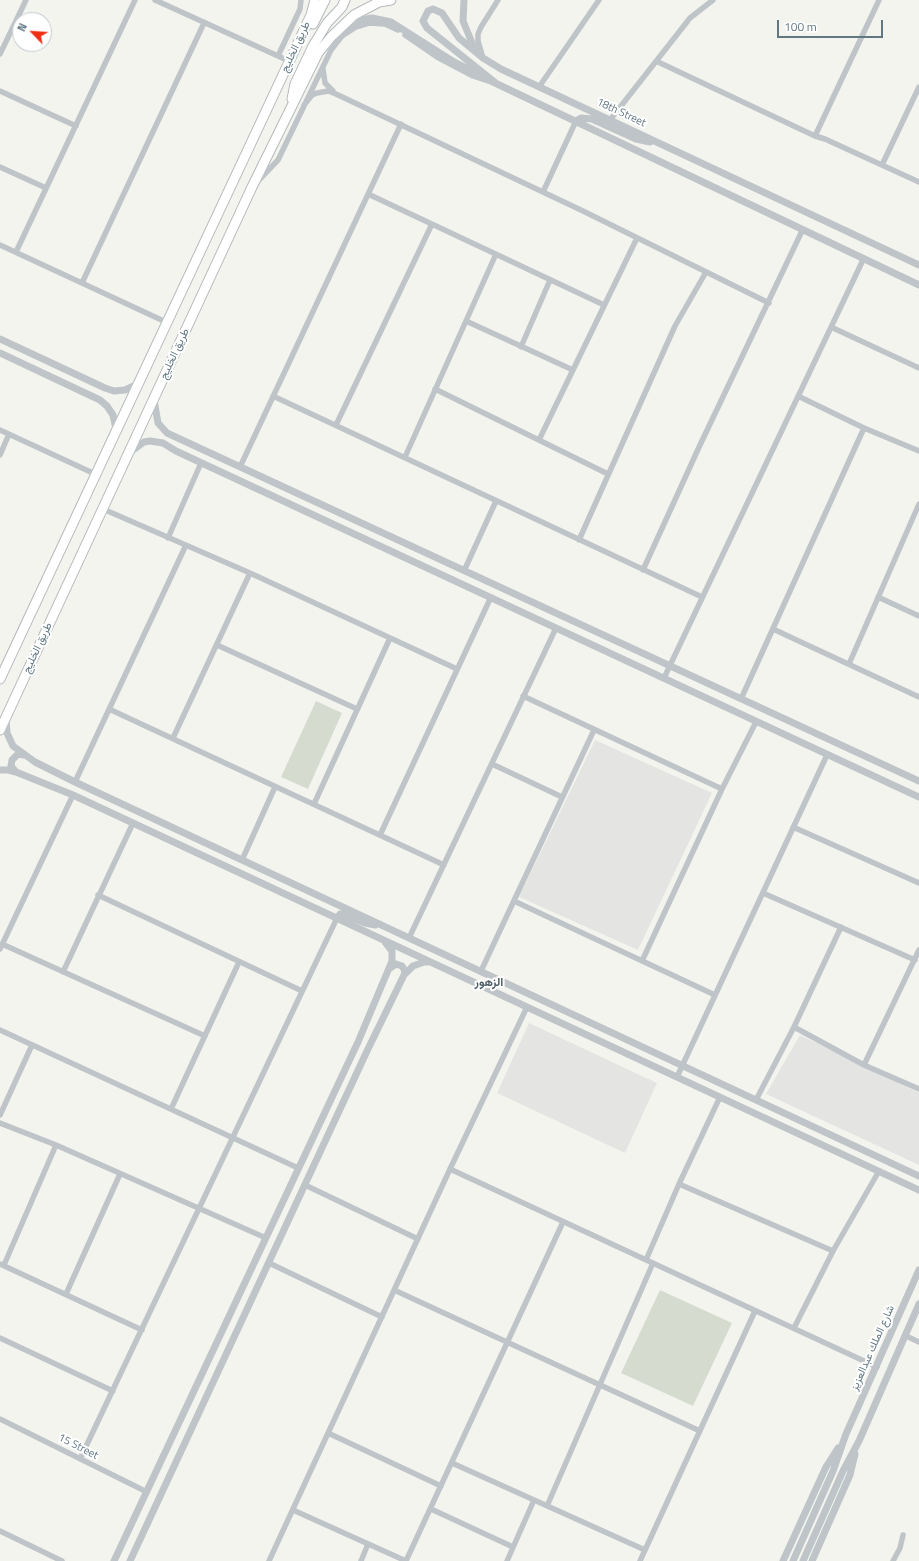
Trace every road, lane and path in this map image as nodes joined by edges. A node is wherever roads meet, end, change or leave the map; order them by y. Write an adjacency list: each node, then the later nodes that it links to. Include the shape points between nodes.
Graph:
1 (26, 0): 17 (street)
2 (135, 0): 33 (street)
3 (155, 0): 14 (street)
4 (301, 0): 18 (street, via 300,9)
5 (315, 0): 20 (main road, طريق الخليج, via 311,16)
6 (325, 0): 20 (main road, via 306,39)
7 (345, 0): 29 (main road, via 313,46 295,84)
8 (391, 0): 15 (main road, طريق الخليج, via 379,2 354,15)
9 (464, 0): 16 (street, via 463,21)
10 (498, 0): 19 (street, via 478,34)
11 (598, 0): 24 (street)
12 (879, 0): 34 (street)
13 (711, 1): 21 (street, via 690,18)
14 (204, 23): 18 (street); 53 (street)
15 (331, 37): 23 (street, via 360,20 372,18 391,22 454,62); 29 (main road, طريق الخليج, via 318,53)
16 (476, 52): 19 (street, 18th Street); 23 (street, 18th Street, via 459,38 442,13 433,9 428,11 423,20 427,28)
17 (0, 54)
18 (278, 56): 20 (street)
19 (483, 58): 24 (street, 18th Street)
20 (289, 61): 57 (main road, طريق الخليج)
21 (656, 61): 30 (street); 34 (street)
22 (324, 65): 23 (street, via 342,36 356,27 377,23 400,30 437,57 473,76); 27 (street, via 325,83); 28 (street)
23 (497, 84): 31 (street)
24 (539, 87): 30 (street, 18th Street)
25 (919, 87): 36 (street)
26 (0, 92): 33 (street)
27 (336, 94): 28 (street, via 328,91 317,92); 32 (street)
28 (304, 105): 39 (street, via 278,160)
29 (289, 112): 39 (main road, طريق الخليج)
30 (610, 120): 35 (street, 18th Street)
31 (576, 121): 35 (street, via 581,118 592,119 636,139); 41 (street); 44 (street)
32 (401, 124): 41 (street); 42 (street)
33 (76, 126): 40 (street)
34 (815, 136): 36 (street)
35 (663, 146): 50 (street, 18th Street)
36 (882, 165): 38 (street)
37 (0, 167): 40 (street)
38 (919, 182)
39 (252, 187): 69 (main road, طريق الخليج)
40 (46, 188): 47 (street)
41 (544, 192): 45 (street)
42 (368, 194): 43 (street); 67 (street)
43 (432, 224): 48 (street); 70 (street)
44 (802, 231): 49 (street); 55 (street)
45 (636, 238): 51 (street); 56 (street)
46 (0, 245): 47 (street)
47 (16, 252): 53 (street)
48 (496, 254): 52 (street); 58 (street)
49 (863, 260): 54 (street); 59 (street)
50 (919, 265)
51 (706, 272): 55 (street); 85 (street, via 675,326)
52 (550, 280): 56 (street); 61 (street)
53 (82, 283): 57 (street)
54 (919, 285)
55 (769, 302): 92 (street)
56 (604, 305): 64 (street)
57 (168, 322): 65 (main road, طريق الخليج)
58 (466, 322): 61 (street); 66 (street)
59 (831, 326): 63 (street); 68 (street)
60 (0, 339): 65 (street, via 105,388 125,390)
61 (521, 346): 64 (street)
62 (0, 353): 72 (street, via 100,400 108,406 113,415)
63 (919, 368)
64 (573, 370): 75 (street)
65 (138, 384): 72 (main road, طريق الخليج)
66 (435, 389): 75 (street); 81 (street)
67 (273, 396): 70 (street); 83 (street)
68 (798, 396): 71 (street); 96 (street)
69 (154, 400): 76 (street, via 156,417 161,428); 78 (main road, طريق الخليج)
70 (336, 425): 81 (street)
71 (864, 428): 77 (street); 100 (street)
72 (116, 429): 84 (main road, طريق الخليج)
73 (0, 430): 74 (street)
74 (9, 434): 79 (street); 84 (street)
75 (539, 440): 85 (street)
76 (198, 447): 80 (street, via 191,449); 83 (street)
77 (919, 452)
78 (129, 453): 80 (street, via 144,442 150,441 163,443); 88 (main road, طريق الخليج)
79 (0, 455)
80 (186, 456): 82 (street)
81 (405, 457): 86 (street)
82 (201, 463): 89 (street); 95 (street)
83 (240, 467): 93 (street)
84 (95, 474): 107 (main road, طريق الخليج)
85 (608, 474): 90 (street)
86 (496, 501): 90 (street); 93 (street)
87 (919, 504): 97 (street)
88 (103, 508): 89 (street); 113 (main road, طريق الخليج)
89 (168, 538): 91 (street)
90 (579, 540): 92 (street)
91 (186, 544): 94 (street); 111 (street)
92 (643, 570): 96 (street)
93 (464, 571): 104 (street)
94 (250, 573): 101 (street); 102 (street)
95 (491, 597): 99 (street); 105 (street)
96 (702, 597): 104 (street)
97 (878, 597): 98 (street); 103 (street)
98 (919, 616)
99 (556, 628): 106 (street); 108 (street)
100 (773, 629): 103 (street); 110 (street)
101 (390, 638): 105 (street); 112 (street)
102 (217, 645): 112 (street); 117 (street)
103 (849, 664): 109 (street)
104 (669, 666): 106 (street); 110 (street)
105 (457, 669): 133 (street)
106 (664, 678): 114 (street)
107 (0, 679)
108 (523, 696): 116 (street); 120 (street)
109 (919, 697)
110 (740, 699): 123 (street)
111 (109, 708): 117 (street); 124 (street)
112 (357, 710): 130 (street)
113 (7, 714): 115 (main road, طريق الخليج); 118 (street, via 8,738)
114 (756, 722): 119 (street); 126 (street)
115 (0, 730)
116 (594, 730): 126 (street); 128 (street)
117 (174, 738): 125 (street)
118 (24, 754): 122 (street, via 18,754 12,760 11,766); 124 (street)
119 (826, 755): 129 (street); 132 (street)
120 (492, 764): 128 (street); 135 (street)
121 (0, 770): 122 (street)
122 (16, 772): 127 (street)
123 (919, 781)
124 (75, 782): 134 (street)
125 (275, 787): 130 (street); 134 (street)
126 (722, 789): 148 (street)
127 (73, 795): 131 (street); 145 (street)
128 (562, 797): 139 (street)
129 (919, 797)
130 (314, 804): 133 (street)
131 (132, 823): 138 (street); 140 (street)
132 (793, 827): 136 (street); 137 (street)
133 (380, 835): 135 (street)
134 (242, 860): 141 (street)
135 (444, 865): 143 (street)
136 (919, 883)
137 (763, 893): 142 (street); 156 (street)
138 (98, 895): 149 (street); 152 (street)
139 (514, 901): 148 (street); 153 (street)
140 (337, 918): 141 (street, via 343,914); 144 (street); 155 (street)
141 (387, 928): 143 (street)
142 (841, 928): 147 (street); 158 (street)
143 (409, 938): 153 (street)
144 (383, 940): 150 (street); 151 (street, via 392,951)
145 (1, 946): 152 (street)
146 (919, 950): 147 (street)
147 (915, 960): 162 (street)
148 (642, 961): 156 (street)
149 (239, 962): 155 (street); 160 (street)
150 (431, 962): 154 (street, via 418,963); 157 (street)
151 (390, 968): 154 (street, via 396,964 402,966); 173 (street)
152 (63, 972): 160 (street)
153 (481, 972): 163 (street)
154 (404, 976): 179 (street)
155 (302, 991): 171 (street)
156 (715, 995): 163 (street)
157 (528, 1007): 164 (street); 174 (street)
158 (794, 1027): 162 (street); 167 (street)
159 (0, 1030): 161 (street)
160 (205, 1036): 168 (street)
161 (32, 1045): 168 (street); 169 (street)
162 (864, 1065): 165 (street)
163 (683, 1066): 164 (street); 167 (street)
164 (677, 1077): 166 (street)
165 (919, 1089)
166 (720, 1097): 175 (street); 178 (street)
167 (756, 1100): 177 (street)
168 (171, 1109): 171 (street)
169 (0, 1115)
170 (0, 1123): 172 (street)
171 (232, 1138): 173 (street); 181 (street)
172 (56, 1145): 176 (street); 189 (street)
173 (298, 1168): 183 (street)
174 (450, 1169): 182 (street); 184 (street)
175 (879, 1171): 180 (street); 185 (street)
176 (120, 1174): 181 (street); 192 (street)
177 (919, 1176)
178 (679, 1184): 185 (street); 186 (street)
179 (305, 1185): 184 (street); 187 (street)
180 (919, 1190)
181 (199, 1209): 183 (street); 197 (street)
182 (563, 1222): 186 (street); 200 (street)
183 (266, 1238): 213 (street)
184 (418, 1239): 191 (street)
185 (833, 1250): 196 (street)
186 (646, 1260): 188 (street)
187 (269, 1263): 195 (street); 225 (street)
188 (653, 1263): 194 (street); 203 (street)
189 (2, 1264): 192 (street)
190 (919, 1270): 202 (street, شارع الملك عبدالعزيز)
191 (394, 1290): 195 (street); 200 (street)
192 (66, 1294): 197 (street)
193 (919, 1304): 198 (street)
194 (755, 1310): 196 (street); 206 (street)
195 (382, 1317): 207 (street)
196 (794, 1328): 202 (street)
197 (142, 1330): 204 (street)
198 (906, 1336): 201 (street); 209 (street)
199 (0, 1338): 204 (street)
200 (508, 1342): 203 (street); 211 (street)
201 (919, 1342)
202 (877, 1367): 208 (street, شارع الملك عبدالعزيز)
203 (600, 1385): 206 (street); 215 (street)
204 (112, 1391): 210 (street)
205 (1, 1421): 210 (street, 15 Street)
206 (700, 1431): 222 (street)
207 (328, 1433): 212 (street); 217 (street)
208 (846, 1434): 231 (street, شارع الملك عبدالعزيز, via 826,1467); 232 (street, شارع الملك عبدالعزيز, via 833,1471)
209 (859, 1441): 233 (street); 234 (street, via 850,1475)
210 (80, 1459): 213 (street, 15 Street)
211 (452, 1462): 212 (street); 214 (street)
212 (441, 1486): 216 (street)
213 (147, 1492): 224 (street)
214 (534, 1500): 215 (street); 221 (street)
215 (547, 1506): 222 (street)
216 (431, 1509): 221 (street); 228 (street)
217 (293, 1510): 220 (street); 226 (street)
218 (0, 1530): 223 (street)
219 (903, 1534): 235 (street, via 900,1548)
220 (368, 1544): 227 (street); 228 (street)
221 (513, 1546): 229 (street)
222 (645, 1550): 230 (street)
223 (62, 1561)
224 (114, 1561)
225 (130, 1561)
226 (269, 1561)
227 (360, 1561)
228 (406, 1561)
229 (506, 1561)
230 (640, 1561)
231 (783, 1561)
232 (793, 1561)
233 (803, 1561)
234 (812, 1561)
235 (893, 1561)

